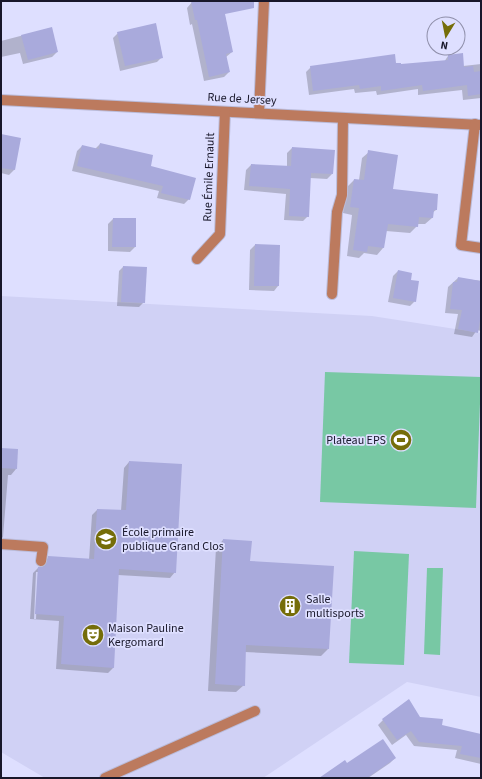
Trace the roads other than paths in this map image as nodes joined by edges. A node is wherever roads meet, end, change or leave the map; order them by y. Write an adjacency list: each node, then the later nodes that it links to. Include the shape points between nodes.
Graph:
1 (264, 1): 4 (street)
2 (1, 100): 3 (street, Rue de Jersey)
3 (225, 112): 4 (street, Rue de Jersey); 8 (street, Rue Émile Ernault, via 220,234)
4 (259, 113): 5 (street, Rue de Jersey)
5 (343, 118): 6 (street, Rue de Jersey); 9 (street, via 342,195 337,212)
6 (478, 124): 7 (street, via 461,245)
7 (481, 248)
8 (197, 259)
9 (332, 294)
10 (1, 544): 11 (street, via 43,547)
11 (41, 561)
12 (255, 711): 13 (street)
13 (105, 778)

